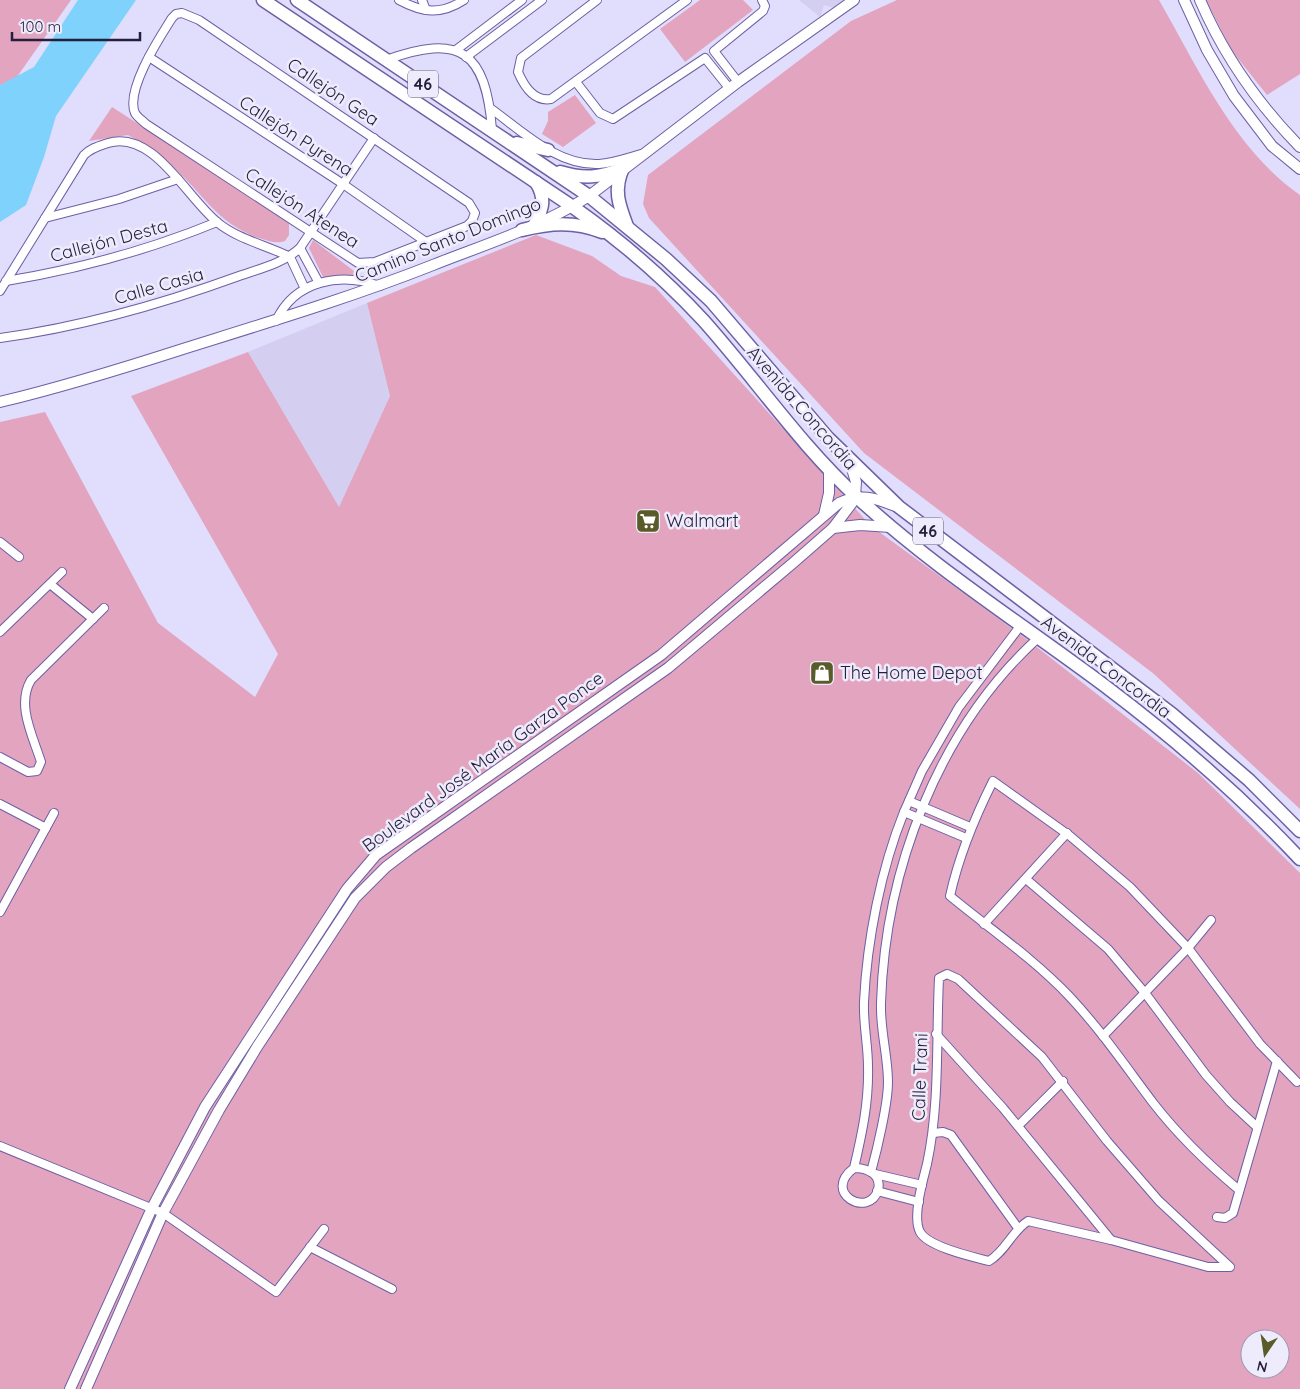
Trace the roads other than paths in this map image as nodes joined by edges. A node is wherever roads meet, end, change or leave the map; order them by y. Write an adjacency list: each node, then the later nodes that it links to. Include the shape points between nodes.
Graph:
1 (263, 0): 31 (main road, Avenida Concordia / 46)
2 (297, 0): 20 (main road, Avenida Concordia / 46)
3 (399, 0): 14 (street)
4 (422, 0): 14 (street)
5 (464, 0): 14 (street, via 443,11)
6 (522, 0): 15 (street)
7 (542, 0): 16 (street)
8 (597, 0): 21 (street, via 526,53 518,65 527,89 542,99 551,100)
9 (687, 0): 21 (street)
10 (762, 0): 22 (street, via 763,11 714,51)
11 (854, 0): 22 (street, Camino Santo Domingo)
12 (1184, 0): 33 (street, via 1207,50 1234,96 1272,146)
13 (1200, 0): 28 (street, via 1246,84)
14 (426, 10)
15 (508, 11): 16 (street); 17 (street)
16 (514, 20): 19 (street)
17 (456, 50): 19 (street); 20 (street, via 426,48)
18 (148, 57): 26 (street, Callejón Gea, via 176,14 190,15); 37 (street, Callejón Pyrena); 45 (street, Callejón Atenea, via 137,88 135,114)
19 (466, 57): 24 (street, via 482,78)
20 (386, 60): 25 (main road, Avenida Concordia / 46)
21 (576, 82): 23 (street, via 600,113 613,119 705,58)
22 (738, 82): 23 (street, Camino Santo Domingo)
23 (729, 88): 30 (street, Camino Santo Domingo)
24 (490, 108): 25 (street); 29 (street)
25 (492, 130): 27 (main road, Avenida Concordia / 46)
26 (374, 138): 37 (street, Calle Casia); 39 (street, Callejón Gea)
27 (508, 141): 29 (main road); 34 (main road, Avenida Concordia / 46)
28 (1300, 147)
29 (548, 150): 30 (street, via 588,164 614,162)
30 (644, 153): 32 (street, Camino Santo Domingo)
31 (512, 166): 36 (main road, Avenida Concordia / 46); 38 (main road, via 528,169)
32 (623, 168): 34 (main road, via 611,174 589,177); 38 (street, Camino Santo Domingo); 43 (main road, via 616,194)
33 (1300, 169)
34 (550, 170): 38 (main road, Avenida Concordia / 46)
35 (178, 179): 40 (street, via 119,199); 40 (street, via 128,140 112,142 90,149); 41 (street)
36 (536, 182): 38 (main road, Avenida Concordia / 46); 42 (main road, via 544,204)
37 (343, 184): 45 (street, Calle Casia); 48 (street, Callejón Pyrena)
38 (581, 201): 42 (street, Camino Santo Domingo); 43 (main road, Avenida Concordia / 46); 46 (main road, Avenida Concordia / 46); 47 (main road, via 623,231)
39 (469, 203): 48 (street, Callejón Atenea, via 475,213 472,222)
40 (45, 218): 51 (street)
41 (217, 222): 50 (street); 51 (street, Callejón Desta, via 133,253)
42 (535, 224): 44 (street, Camino Santo Domingo)
43 (628, 228): 47 (main road, Avenida Concordia / 46)
44 (522, 230): 46 (main road, via 566,223 594,228); 53 (street, Camino Santo Domingo)
45 (311, 232): 48 (street, Callejón Atenea, via 364,264); 49 (street, Calle Casia)
46 (616, 239): 60 (main road, Avenida Concordia / 46, via 702,320)
47 (643, 240): 59 (main road, Avenida Concordia / 46, via 711,302)
48 (426, 242)
49 (300, 248): 50 (street, Calle Casia); 52 (street)
50 (290, 256): 54 (street); 57 (street, Calle Casia, via 151,305)
51 (6, 281): 55 (street)
52 (318, 284): 53 (street, via 354,280); 54 (street)
53 (380, 286): 56 (street, Camino Santo Domingo)
54 (305, 289): 56 (street, via 284,304)
55 (0, 291)
56 (276, 321): 58 (street, Camino Santo Domingo)
57 (0, 338)
58 (0, 402)
59 (849, 460): 61 (street, via 855,473); 62 (main road, Avenida Concordia / 46)
60 (829, 469): 61 (main road, Avenida Concordia / 46); 63 (street, via 829,493)
61 (856, 496): 62 (street); 63 (street, Boulevard José María Garza Ponce, via 839,503); 64 (street, Boulevard José María Garza Ponce); 65 (main road, Avenida Concordia / 46)
62 (899, 507): 86 (main road, Avenida Concordia / 46, via 1172,714 1249,780)
63 (824, 515): 113 (street, Boulevard José María Garza Ponce, via 662,655 376,855 347,889 246,1042 206,1107)
64 (833, 528): 65 (street, via 860,525); 114 (street, Boulevard José María Garza Ponce, via 668,668 411,848 372,880 355,898 257,1047)
65 (891, 528): 74 (main road, Avenida Concordia / 46)
66 (0, 542): 67 (street)
67 (7, 548): 68 (street); 69 (street)
68 (0, 554)
69 (19, 557)
70 (62, 572): 71 (street)
71 (50, 584): 73 (street); 75 (street)
72 (104, 608): 73 (street)
73 (93, 619): 77 (street, via 31,680 26,690 25,707 40,762 37,771 28,772)
74 (1021, 625): 76 (main road, Avenida Concordia / 46); 78 (street, via 959,707 922,771)
75 (0, 632)
76 (1038, 638): 80 (street, via 1014,660 970,716); 89 (main road, Avenida Concordia / 46, via 1106,687 1208,770)
77 (0, 757)
78 (909, 801): 80 (street); 81 (street)
79 (0, 804): 85 (street)
80 (923, 807): 83 (street); 84 (street)
81 (904, 812): 83 (street); 95 (street, via 893,839 877,906)
82 (54, 813): 85 (street)
83 (919, 818): 88 (street); 96 (street, via 906,846 894,893)
84 (970, 827): 87 (street, via 993,781); 88 (street)
85 (46, 828): 91 (street)
86 (1300, 831)
87 (1067, 833): 90 (street); 94 (street, via 1130,887)
88 (966, 838): 93 (street, via 950,896)
89 (1300, 859)
90 (1026, 879): 93 (street); 97 (street, via 1108,949)
91 (0, 912)
92 (1211, 920): 94 (street)
93 (984, 924): 99 (street, via 1068,995)
94 (1188, 948): 97 (street); 100 (street, via 1236,1014)
95 (869, 959): 96 (street); 107 (street, via 864,1003 868,1106)
96 (885, 961): 108 (street, via 881,1005 888,1084)
97 (1145, 993): 99 (street); 104 (street, via 1206,1074)
98 (936, 1034): 101 (street, Calle Trani, via 938,978 947,974 958,979 1042,1056); 103 (street); 105 (street, Calle Trani)
99 (1103, 1036): 110 (street, via 1172,1125)
100 (1277, 1061): 102 (street); 104 (street)
101 (1063, 1081): 103 (street); 118 (street, via 1159,1201 1230,1267 1208,1267)
102 (1297, 1082)
103 (1018, 1126): 118 (street)
104 (1257, 1127): 110 (street)
105 (934, 1133): 109 (street, Calle Trani); 116 (street, via 951,1135)
106 (0, 1146): 113 (street, via 79,1181)
107 (854, 1168): 108 (street, via 866,1168); 111 (street, via 845,1175 842,1186 846,1196 855,1203 866,1203)
108 (873, 1173): 109 (street); 111 (street, via 879,1185)
109 (922, 1185): 112 (street, Calle Trani)
110 (1239, 1190): 115 (street, via 1233,1213 1225,1218)
111 (877, 1191): 112 (street)
112 (919, 1202): 116 (street, Calle Trani, via 917,1218 920,1232 964,1255 989,1261 1000,1255)
113 (152, 1208): 114 (street); 121 (street, Boulevard José María Garza Ponce)
114 (163, 1213): 119 (street, via 276,1292); 122 (street, Boulevard José María Garza Ponce)
115 (1216, 1217)
116 (1018, 1228): 118 (street, via 1028,1222)
117 (324, 1229): 119 (street)
118 (1111, 1240)
119 (310, 1247): 120 (street)
120 (392, 1289)
121 (70, 1389)
122 (86, 1389)

